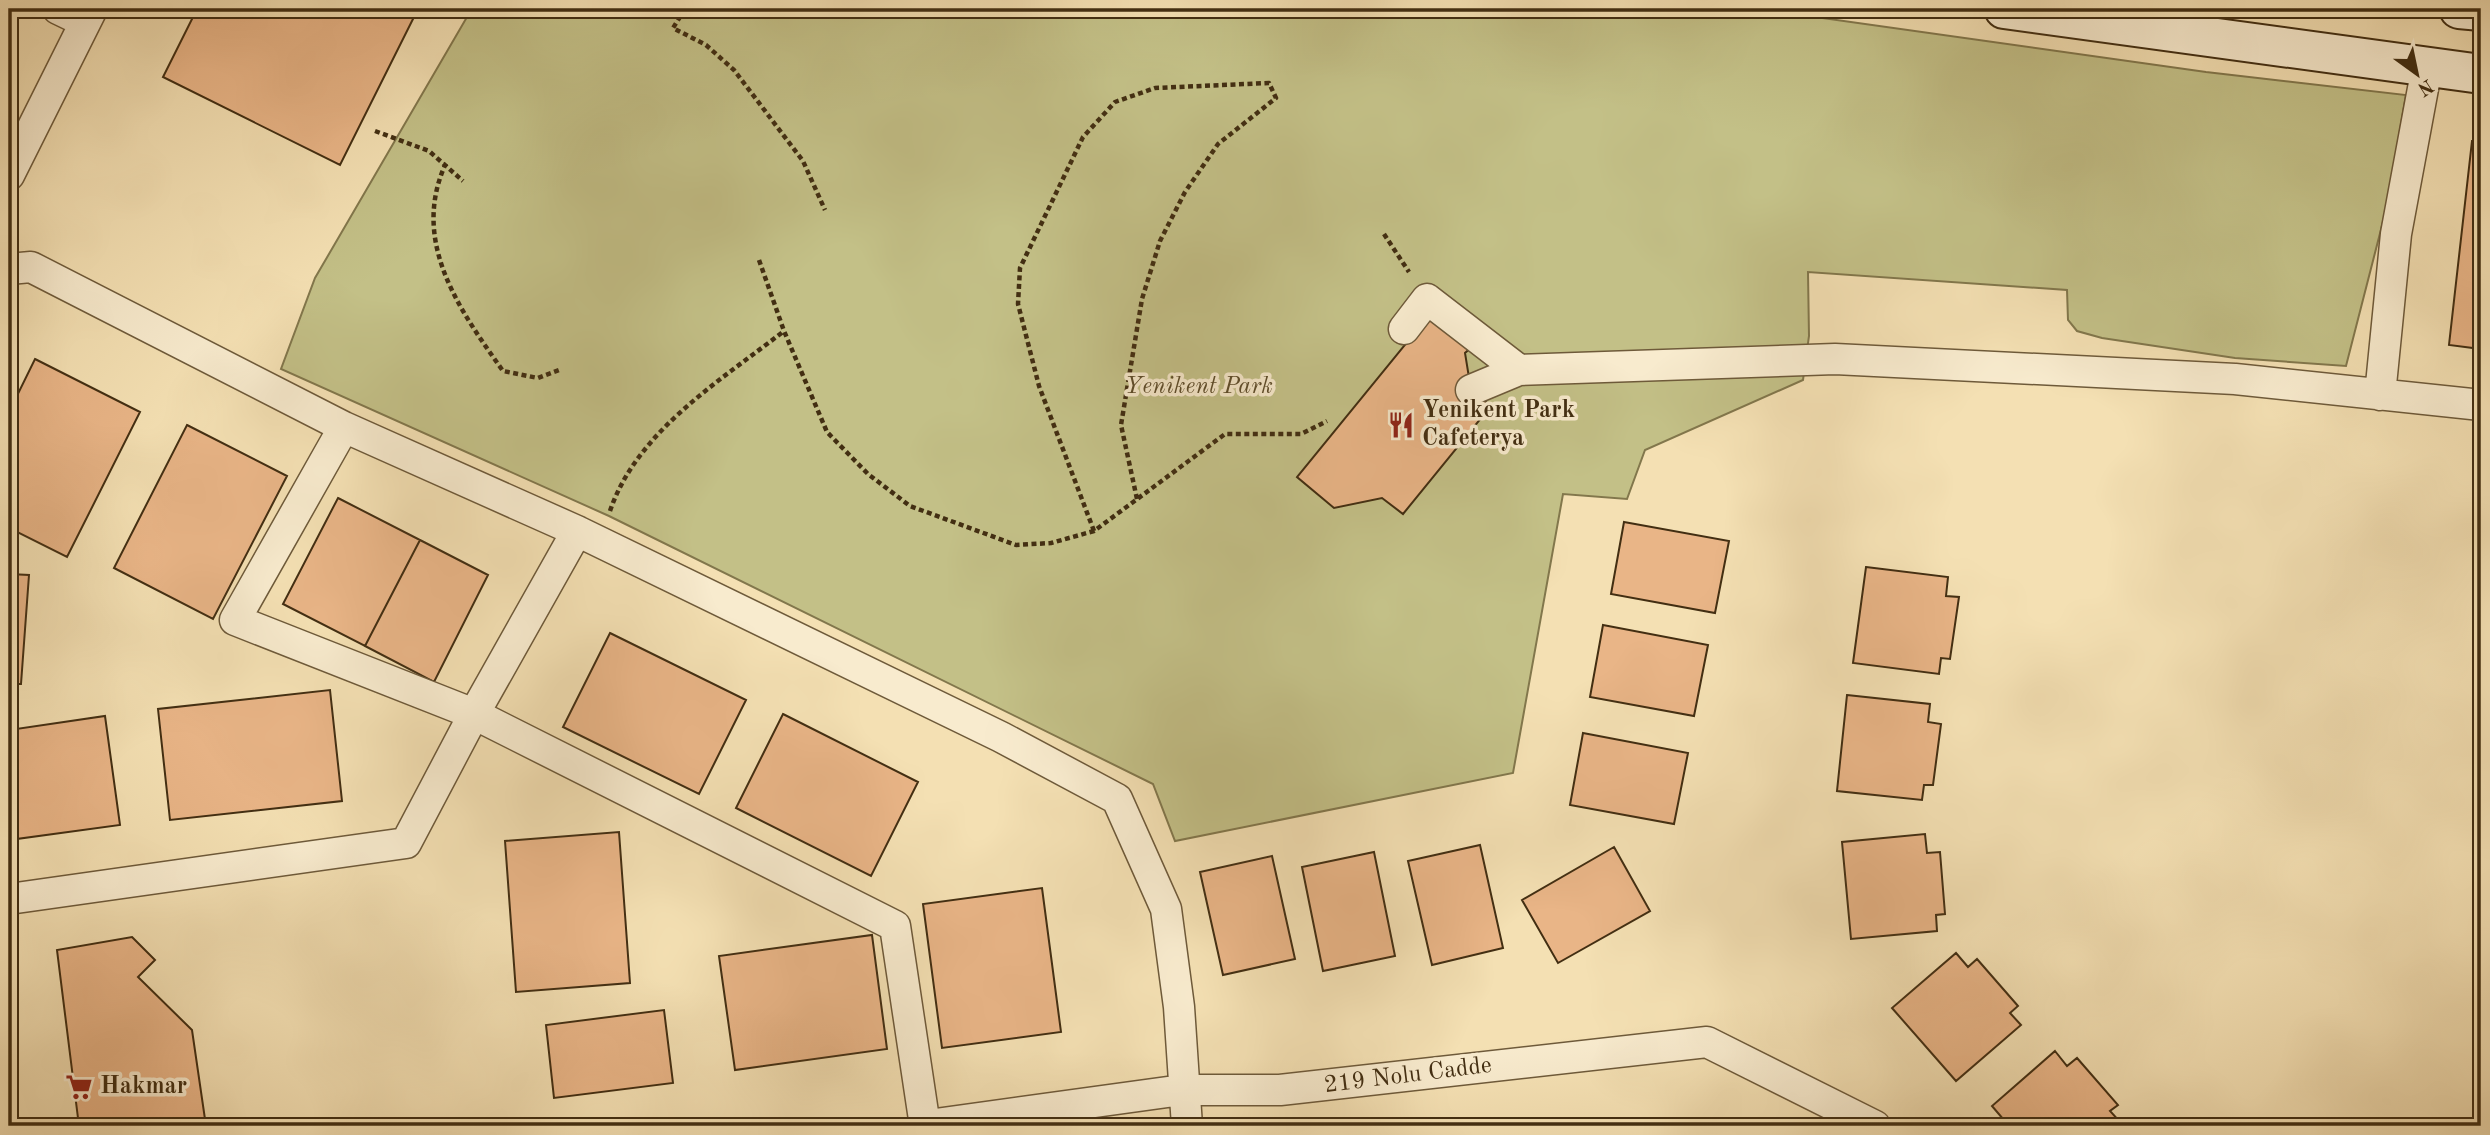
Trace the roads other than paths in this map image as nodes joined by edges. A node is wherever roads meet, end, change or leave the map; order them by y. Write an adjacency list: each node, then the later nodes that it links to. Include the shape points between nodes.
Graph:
1 (58, 9): 5 (street)
2 (2004, 9): 6 (street)
3 (2459, 9): 4 (street)
4 (2481, 11)
5 (88, 15): 8 (street)
6 (2427, 67): 7 (street); 13 (street, via 2396,234)
7 (2481, 74)
8 (9, 175)
9 (9, 270): 15 (street, via 31,267)
10 (1404, 329): 11 (street, via 1427,299)
11 (1519, 370): 12 (street); 13 (street, via 1835,359 2235,379)
12 (1471, 390)
13 (2380, 395): 14 (street)
14 (2481, 405)
15 (344, 427): 16 (street); 17 (street, via 235,621)
16 (588, 536): 17 (street); 19 (street, via 1002,737 1117,799 1166,909 1179,1007)
17 (474, 714): 18 (street, via 406,843); 20 (street, via 895,926)
18 (9, 900)
19 (1182, 1090): 20 (street, 219 Nolu Cadde); 21 (street); 22 (street, 219 Nolu Cadde, via 1280,1090 1707,1042)
20 (923, 1126)
21 (1187, 1126)
22 (1875, 1126)

